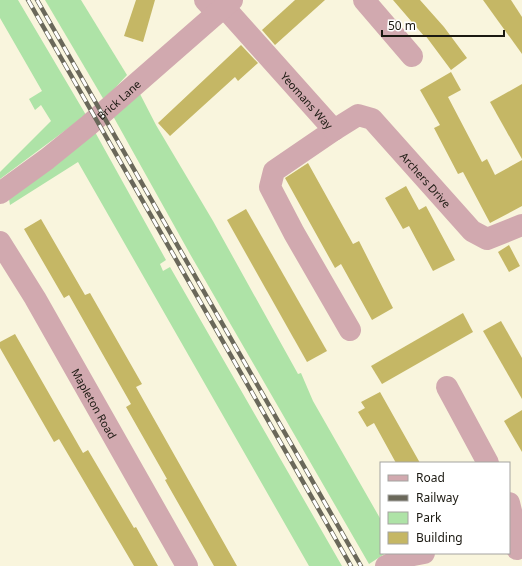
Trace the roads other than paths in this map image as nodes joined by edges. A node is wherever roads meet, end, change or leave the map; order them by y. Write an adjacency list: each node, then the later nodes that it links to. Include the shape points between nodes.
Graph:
1 (364, 0): 3 (street)
2 (220, 5): 4 (street, Yeomans Way); 5 (street, Brick Lane, via 112,106 48,159)
3 (412, 56)
4 (334, 130): 6 (street, Archers Drive, via 358,115 372,119 472,231 486,239); 8 (street, Yeomans Way, via 274,171 270,187)
5 (0, 193)
6 (522, 225)
7 (0, 242): 14 (street, Mapleton Road, via 35,298)
8 (350, 330)
9 (447, 387): 10 (street)
10 (487, 462)
11 (510, 508): 12 (street)
12 (516, 549)
13 (419, 554): 15 (street)
14 (187, 566)
15 (386, 566)

